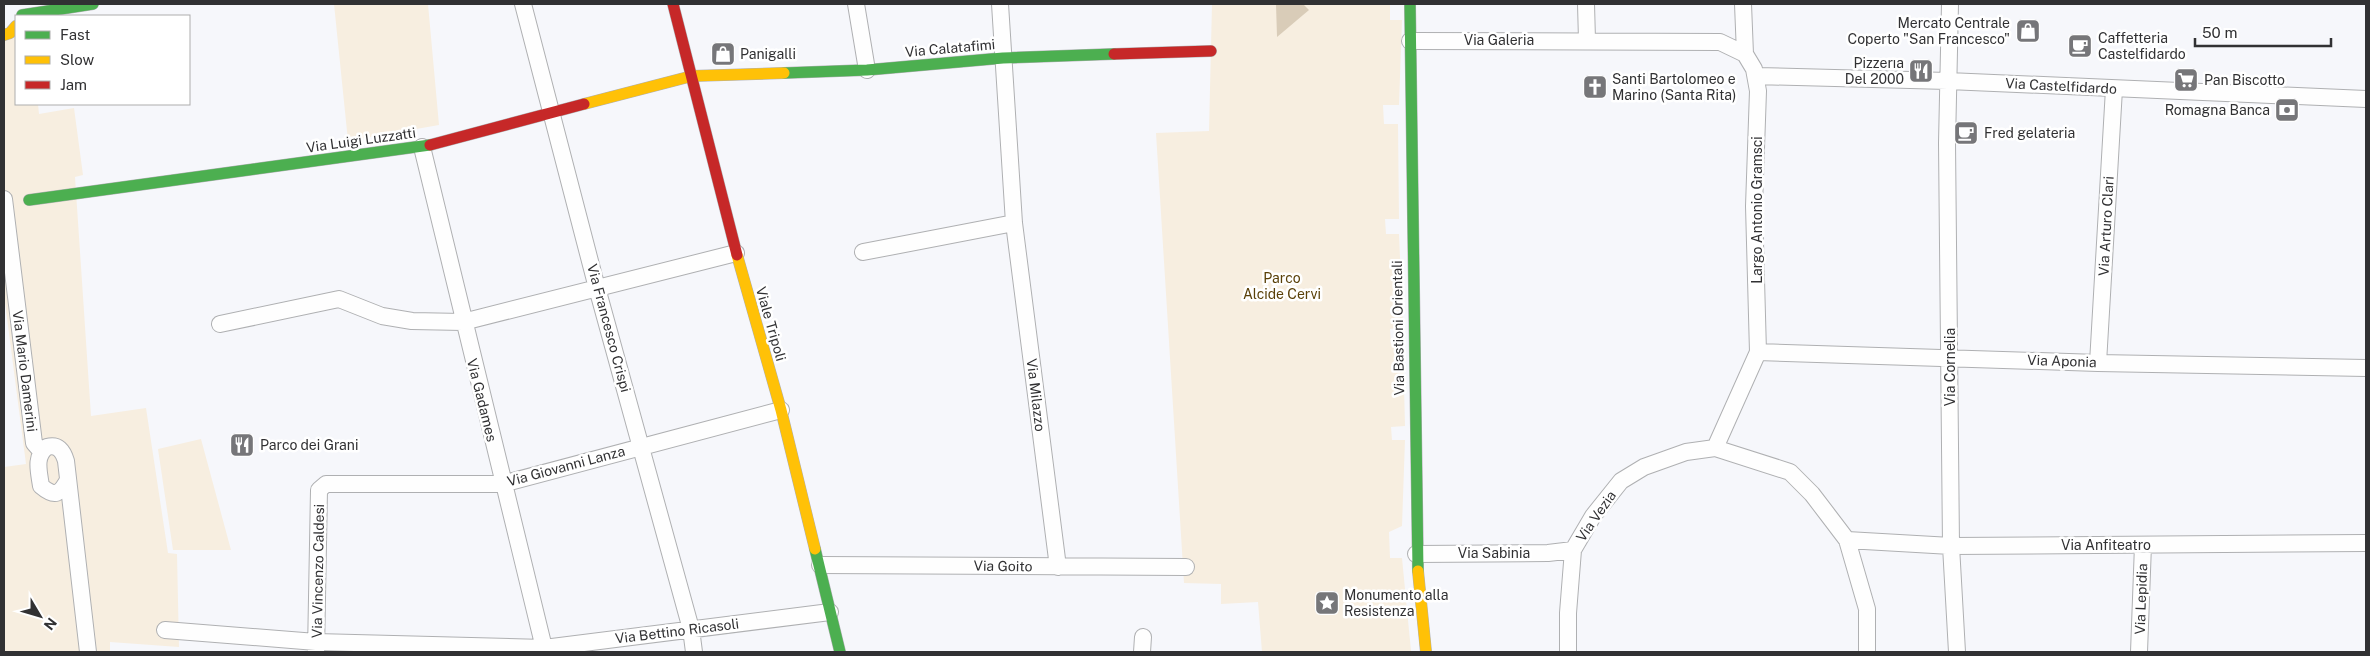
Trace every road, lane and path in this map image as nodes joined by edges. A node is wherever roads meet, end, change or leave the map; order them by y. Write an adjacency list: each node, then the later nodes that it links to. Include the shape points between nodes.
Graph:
1 (93, 4): 10 (street)
2 (523, 4): 24 (street, Via Francesco Crispi)
3 (672, 4): 20 (street, Viale Tripoli)
4 (856, 4): 18 (street)
5 (1000, 4): 17 (street, Via Milazzo)
6 (1410, 4): 14 (street, Via Bastioni Orientali)
7 (1586, 4): 13 (street)
8 (1744, 4): 16 (street)
9 (1950, 4): 21 (street, Via Cornelia)
10 (28, 15)
11 (15, 27): 12 (street)
12 (4, 35)
13 (1587, 40): 14 (street, Via Galeria); 16 (street, Via Galeria, via 1720,42)
14 (1410, 41): 50 (street, Via Bastioni Orientali)
15 (1211, 52): 17 (street, Via Calatafimi)
16 (1746, 54): 19 (street)
17 (1003, 58): 18 (street, Via Calatafimi); 28 (street, Via Milazzo)
18 (867, 70): 20 (street, Via Calatafimi)
19 (1755, 72): 21 (street, Via Castelfidardo); 34 (street, Largo Antonio Gramsci, via 1758,91 1754,206)
20 (692, 76): 24 (street, Via Luigi Luzzatti); 30 (street, Viale Tripoli)
21 (1948, 81): 22 (street, Via Castelfidardo); 35 (street, Via Cornelia)
22 (2114, 89): 23 (street, Via Castelfidardo); 36 (street, Via Arturo Clari)
23 (2366, 99)
24 (551, 114): 25 (street, Via Luigi Luzzatti); 31 (street, Via Francesco Crispi)
25 (422, 147): 27 (street, Via Luigi Luzzatti); 32 (street, Via Gadames)
26 (4, 199): 41 (street, Via Mario Damerini, via 34,443)
27 (28, 200)
28 (1014, 223): 29 (street); 53 (street, Via Milazzo)
29 (863, 252)
30 (736, 253): 31 (street); 38 (street, Viale Tripoli)
31 (597, 288): 32 (street); 39 (street, Via Francesco Crispi)
32 (463, 322): 33 (street, via 412,321 382,316 339,299); 43 (street, Via Gadames)
33 (220, 324)
34 (1758, 352): 35 (street, Via Aponia); 40 (street)
35 (1951, 357): 36 (street, Via Aponia); 48 (street, Via Cornelia)
36 (2098, 363): 37 (street, Via Aponia)
37 (2366, 368)
38 (781, 410): 39 (street, Via Giovanni Lanza); 51 (street, Viale Tripoli)
39 (641, 446): 43 (street, Via Giovanni Lanza); 55 (street, Via Francesco Crispi)
40 (1715, 448): 45 (street, Via Vezia, via 1790,472 1812,494); 49 (street, Via Vezia, via 1672,457 1644,467 1621,481 1593,516)
41 (41, 451): 42 (street, Via Mario Damerini, via 52,446 63,452); 42 (street, Via Mario Damerini, via 38,458 41,486 48,492 57,493)
42 (68, 480): 59 (street, Via Mario Damerini)
43 (502, 484): 44 (street, Via Giovanni Lanza, via 326,484); 58 (street, Via Gadames)
44 (319, 490): 57 (street, Via Vincenzo Caldesi)
45 (1847, 540): 48 (street, Via Anfiteatro); 64 (street, Via Vezia, via 1867,609)
46 (2366, 543): 47 (street, Via Anfiteatro)
47 (2143, 545): 48 (street, Via Anfiteatro); 66 (street, Via Lepidia)
48 (1951, 546): 65 (street, Via Cornelia)
49 (1573, 550): 50 (street, Via Sabinia); 63 (street, Via Vezia)
50 (1416, 554): 62 (street, Via Bastioni Orientali)
51 (820, 565): 53 (street, Via Goito); 54 (street, Viale Tripoli)
52 (1186, 566): 53 (street, Via Goito)
53 (1058, 567)
54 (830, 612): 55 (street, Via Bettino Ricasoli); 61 (street, Viale Tripoli)
55 (691, 628): 58 (street, Via Bettino Ricasoli); 60 (street, Via Francesco Crispi)
56 (165, 630): 57 (street, Via Bettino Ricasoli)
57 (316, 647): 58 (street, Via Bettino Ricasoli)
58 (545, 650)
59 (88, 652)
60 (694, 652)
61 (840, 652)
62 (1426, 652)
63 (1568, 652)
64 (1867, 652)
65 (1957, 652)
66 (2138, 652)

